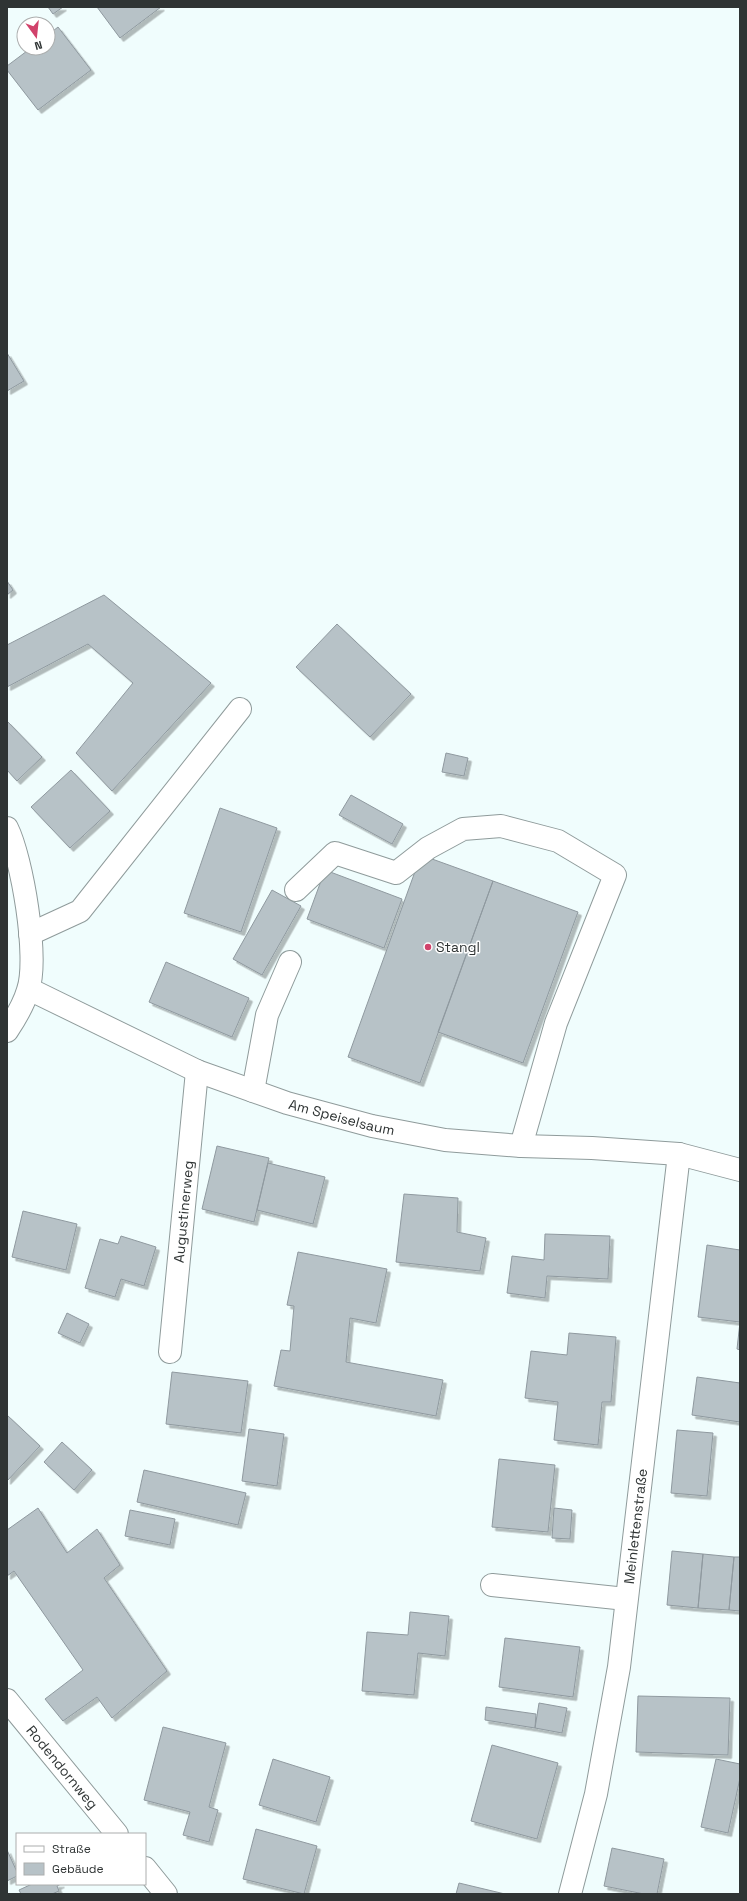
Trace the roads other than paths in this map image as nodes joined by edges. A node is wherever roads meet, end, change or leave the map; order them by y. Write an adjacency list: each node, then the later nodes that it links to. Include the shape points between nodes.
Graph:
1 (240, 709): 4 (street, via 80,911)
2 (7, 828): 4 (street, via 22,872)
3 (296, 890): 10 (street, via 336,852 396,873 428,848 463,829 501,826 558,841 615,875 556,1023)
4 (30, 934): 6 (street, via 32,958)
5 (290, 962): 9 (street, via 267,1015)
6 (29, 989): 7 (street); 8 (street, Am Speiselsaum)
7 (7, 1031)
8 (196, 1071): 9 (street, Am Speiselsaum); 13 (street, Augustinerweg)
9 (253, 1091): 10 (street, Am Speiselsaum, via 372,1126 445,1140)
10 (521, 1146): 11 (street, Am Speiselsaum)
11 (679, 1154): 12 (street, Am Speiselsaum); 15 (street, Meinlettenstraße)
12 (740, 1170)
13 (170, 1352)
14 (492, 1585): 15 (street)
15 (626, 1599): 20 (street, Meinlettenstraße, via 608,1734 596,1794)
16 (7, 1700): 17 (street, Rodendornweg)
17 (116, 1833)
18 (146, 1869): 19 (street)
19 (166, 1894)
20 (570, 1894)

